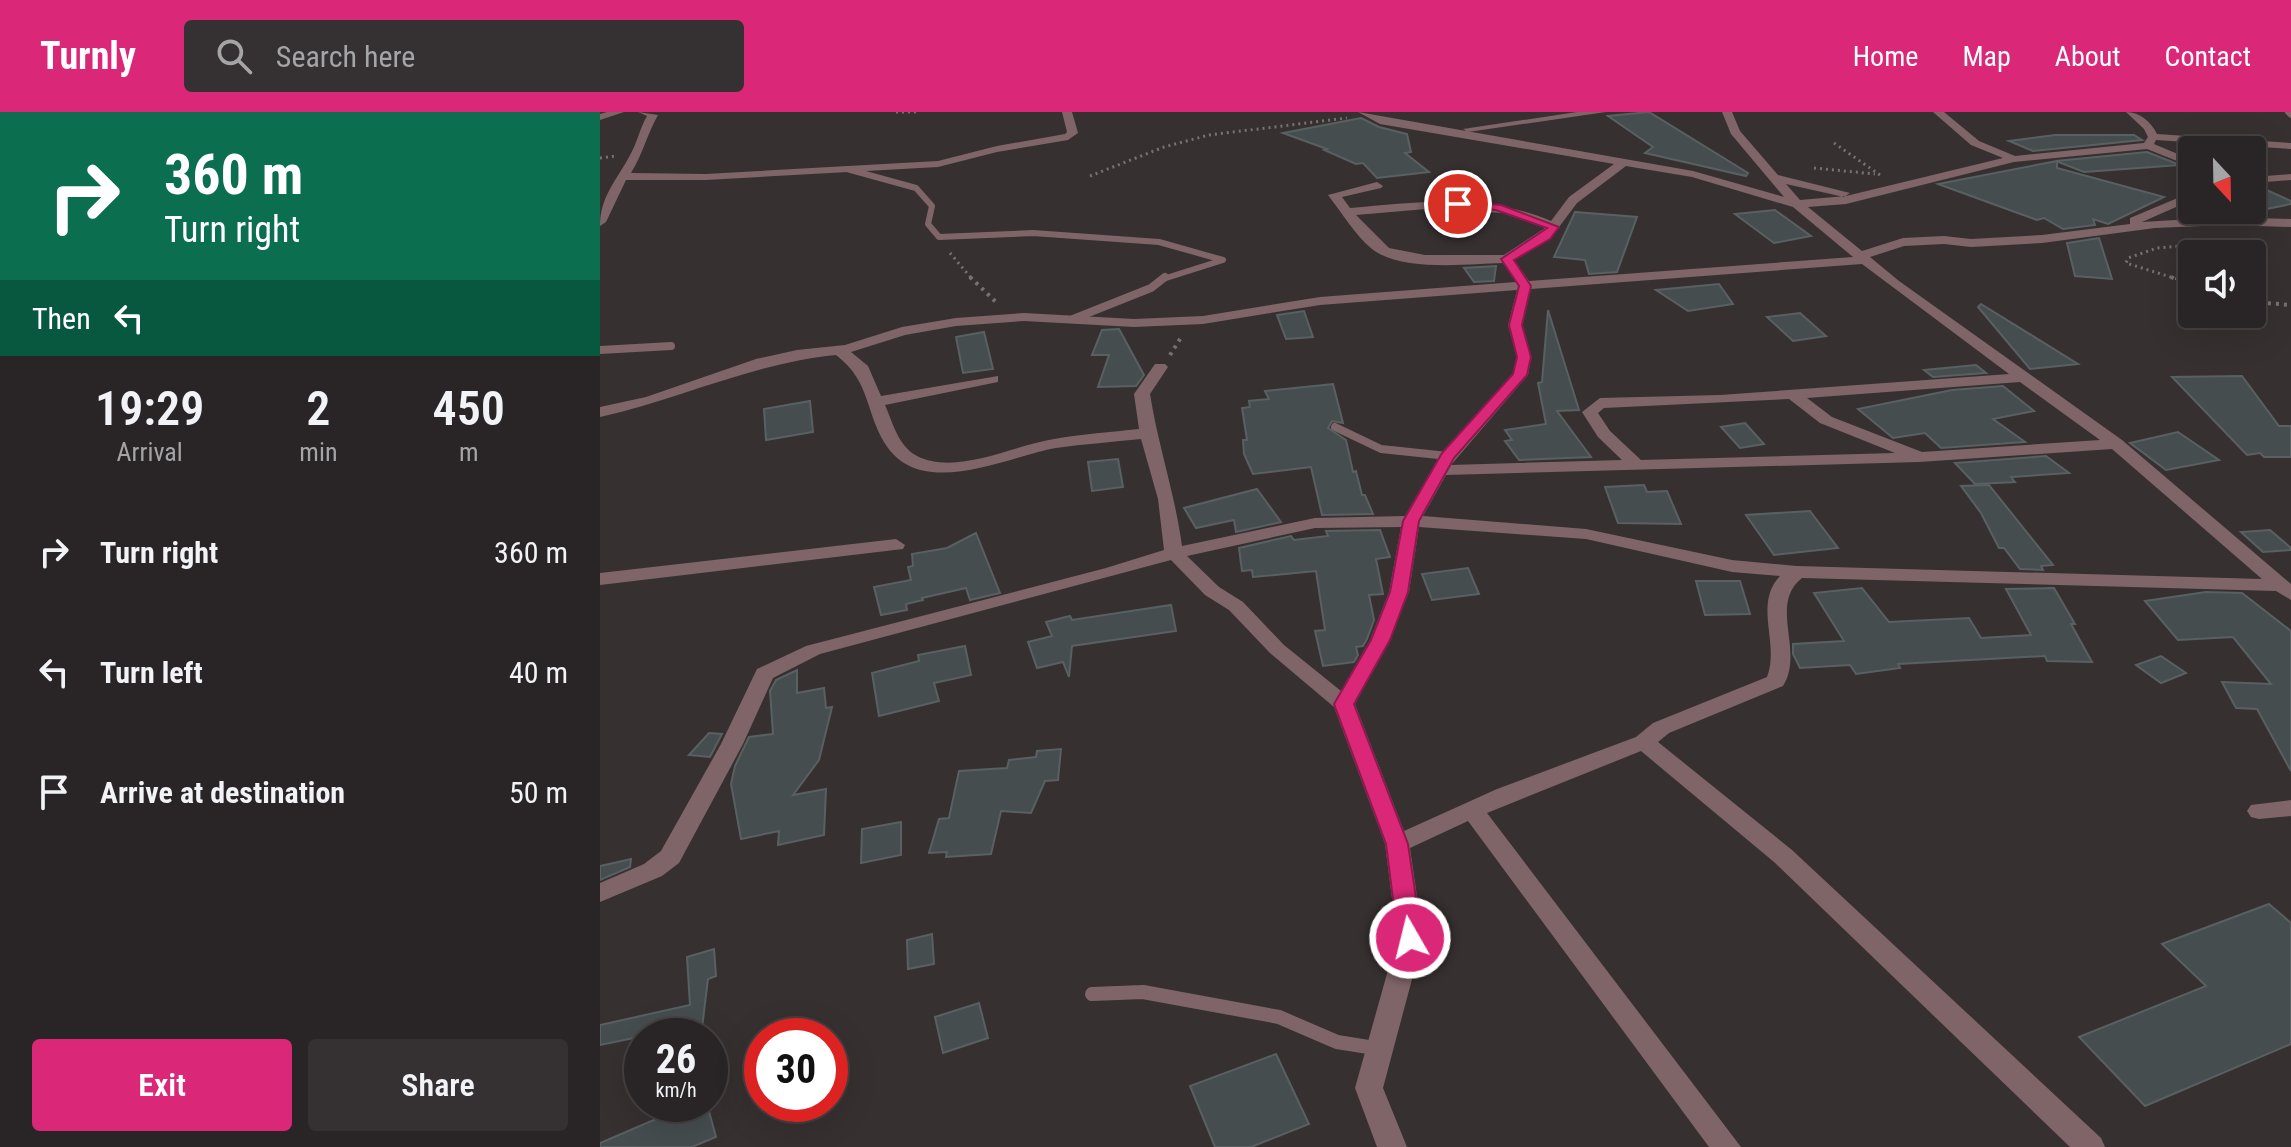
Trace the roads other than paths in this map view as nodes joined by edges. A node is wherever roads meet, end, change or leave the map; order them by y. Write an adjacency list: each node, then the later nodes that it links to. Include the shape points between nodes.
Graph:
1 (619, 112): 9 (street)
2 (643, 112): 17 (street, via 653,115 652,121)
3 (1067, 112): 16 (street, via 1073,133 1068,137 954,162)
4 (1601, 112): 10 (street)
5 (1727, 112): 19 (street, via 1735,132)
6 (1938, 112): 14 (street, via 1975,143)
7 (2130, 113): 11 (street, via 2148,127)
8 (1368, 114): 10 (street, via 1380,121)
9 (600, 117)
10 (1456, 132): 15 (street)
11 (2150, 141): 12 (street); 13 (street); 14 (street)
12 (2291, 146)
13 (2178, 156)
14 (2014, 159): 22 (street)
15 (1625, 161): 24 (street); 28 (street, via 1573,200)
16 (847, 169): 17 (street); 33 (lane, via 916,188 932,206 928,224 939,237 1033,233 1159,242 1223,260 1166,277)
17 (622, 176): 26 (street)
18 (2291, 177): 20 (street)
19 (1775, 178): 22 (street); 24 (street)
20 (2266, 179)
21 (1377, 186): 25 (street, via 1334,195)
22 (1868, 195): 24 (street)
23 (2178, 202): 29 (street)
24 (1797, 204): 30 (street)
25 (1348, 212): 28 (street, via 1480,205 1528,215); 31 (street, via 1375,244 1394,256)
26 (600, 222)
27 (2291, 223): 29 (street)
28 (1553, 227): 31 (street)
29 (2120, 228): 30 (street, via 2042,239 1903,242)
30 (1863, 258): 32 (street); 38 (street)
31 (1507, 259): 32 (street)
32 (1525, 286): 33 (street, via 1320,301 1189,321); 47 (street, via 1515,325 1524,357 1520,375)
33 (1073, 319): 36 (street, via 956,322)
34 (671, 346): 35 (lane)
35 (600, 350)
36 (839, 350): 41 (street, via 860,366); 42 (street, via 761,362 650,401)
37 (1160, 367): 44 (street, via 1142,394)
38 (2025, 377): 40 (street); 45 (street)
39 (993, 379): 41 (street)
40 (1793, 395): 46 (street, via 1826,420); 48 (street, via 1600,403 1590,412 1604,434)
41 (875, 402): 44 (street, via 895,446 927,466 977,465 1052,444)
42 (600, 412)
43 (1335, 427): 47 (lane, via 1381,449)
44 (1148, 433): 51 (street, via 1167,499)
45 (2116, 444): 46 (street); 54 (street)
46 (1919, 457): 48 (street)
47 (1444, 463): 48 (street, via 1514,470); 49 (street)
48 (1636, 464)
49 (1411, 521): 51 (street, via 1315,523); 52 (street, via 1586,534 1732,566); 55 (street, via 1399,592 1380,640)
50 (896, 545): 53 (street)
51 (1174, 553): 55 (street); 61 (street, via 813,650 764,674 670,857)
52 (1797, 572): 54 (street); 56 (street, via 1782,580 1775,595 1784,667 1776,681 1661,728)
53 (600, 579)
54 (2285, 589)
55 (1344, 704): 60 (street)
56 (1644, 742): 58 (street); 66 (street, via 1783,856)
57 (2291, 808): 59 (street)
58 (1472, 810): 60 (street); 65 (street)
59 (2259, 811)
60 (1397, 844): 63 (street, via 1410,938)
61 (600, 893)
62 (1092, 994): 63 (lane, via 1143,992 1279,1017 1337,1042)
63 (1381, 1049): 64 (street, via 1369,1088)
64 (1392, 1147)
65 (1726, 1147)
66 (2090, 1147)

